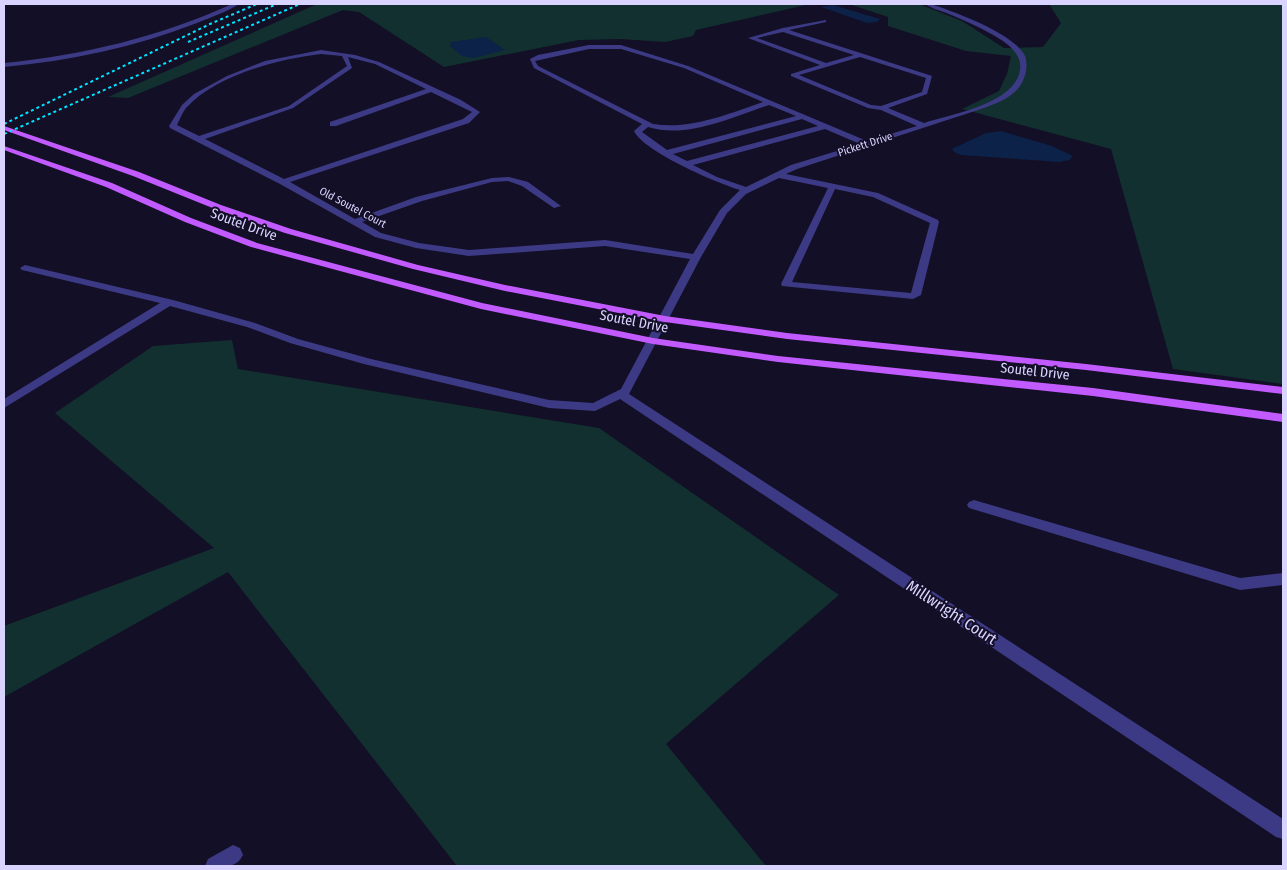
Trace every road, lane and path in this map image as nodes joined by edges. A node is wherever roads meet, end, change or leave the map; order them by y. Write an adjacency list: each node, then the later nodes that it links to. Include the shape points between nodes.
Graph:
1 (236, 4): 7 (street, via 147,39 89,52)
2 (927, 4): 16 (street, Pickett Drive, via 990,31 1020,53 1024,64 1022,79 1004,98)
3 (824, 20): 4 (street)
4 (783, 30): 6 (street); 8 (street, via 751,38)
5 (344, 55): 9 (street, via 360,56); 18 (street, via 350,67 291,107); 18 (street, via 323,52 292,56 241,72 203,91 182,107 173,126)
6 (860, 55): 8 (street); 11 (street, via 930,77 925,93)
7 (4, 64)
8 (826, 65): 11 (street, via 793,75 870,107)
9 (432, 89): 13 (street); 24 (street, Old Soutel Court, via 476,112 466,121)
10 (771, 102): 12 (street); 14 (street, via 682,128 664,130); 14 (street, via 686,67 621,47 590,47 532,60 536,67)
11 (882, 108): 16 (street)
12 (805, 116): 15 (street); 21 (street)
13 (333, 124)
14 (647, 124): 21 (street, via 638,131 640,135)
15 (826, 126): 19 (street); 22 (street)
16 (924, 126): 19 (street, Pickett Drive)
17 (4, 128): 32 (main road, Soutel Drive, via 136,174 218,207 337,246 505,288)
18 (199, 139): 24 (street)
19 (867, 144): 23 (street, Pickett Drive)
20 (4, 148): 33 (main road, Soutel Drive, via 308,262 481,306)
21 (666, 154): 22 (street)
22 (687, 164): 26 (street, via 714,179)
23 (778, 174): 25 (street); 26 (street, Pickett Drive)
24 (283, 182): 28 (street, Old Soutel Court)
25 (833, 185): 25 (street, via 875,195 935,222 917,293 913,296 786,284)
26 (747, 190): 29 (street, Pickett Drive, via 722,212)
27 (557, 206): 28 (street, via 525,184 509,179 492,180)
28 (354, 222): 29 (street, Old Soutel Court, via 378,235 419,246 469,252 605,243)
29 (696, 257): 32 (street, Pickett Drive)
30 (25, 268): 31 (street)
31 (169, 302): 35 (street, via 368,362 549,404 594,407); 36 (street)
32 (665, 319): 33 (street, Pickett Drive); 34 (main road, Soutel Drive, via 786,336)
33 (653, 341): 35 (street, Pickett Drive, via 626,391); 37 (main road, Soutel Drive, via 778,359 1093,392)
34 (1283, 391)
35 (621, 394): 40 (street, Millwright Court)
36 (4, 404)
37 (1283, 418)
38 (974, 505): 39 (street, via 1240,584)
39 (1283, 579)
40 (1283, 830)
41 (233, 855): 42 (street)
42 (215, 866)

